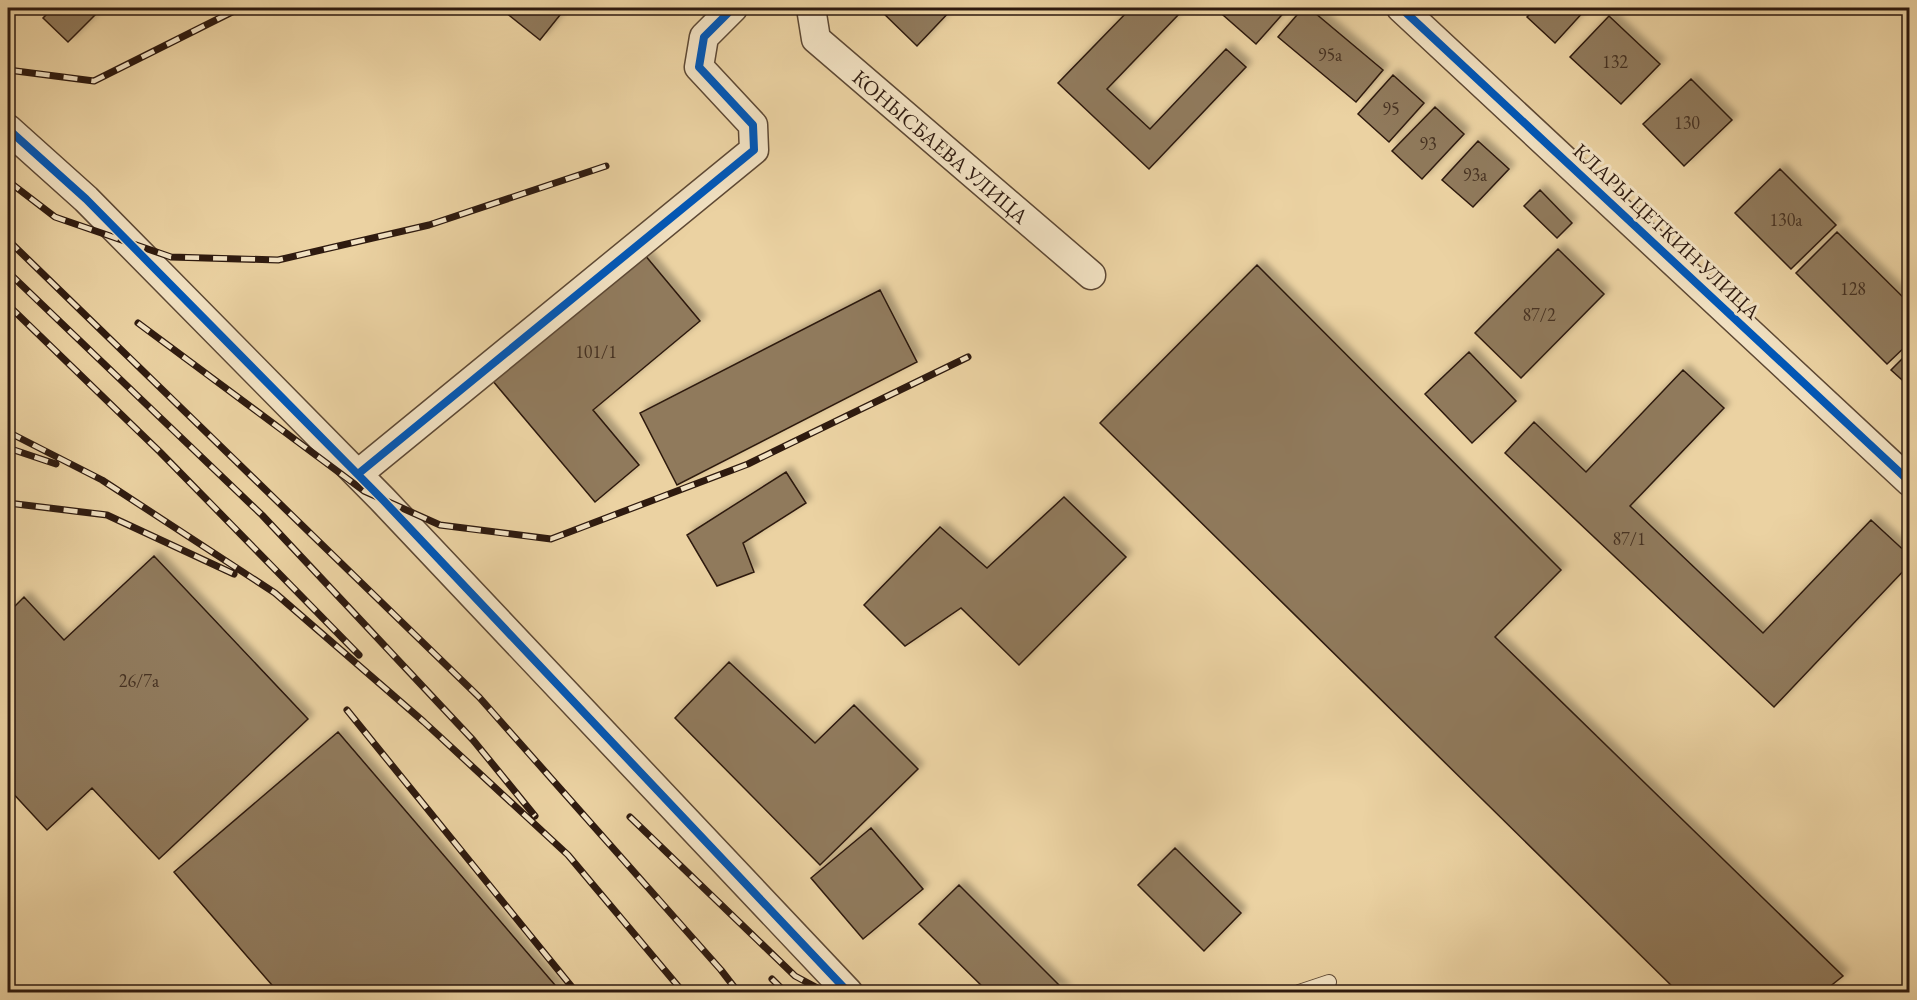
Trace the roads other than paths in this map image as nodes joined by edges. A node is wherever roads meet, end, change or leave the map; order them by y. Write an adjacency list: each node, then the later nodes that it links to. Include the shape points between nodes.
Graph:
1 (733, 8): 6 (street, via 704,38 699,67 753,125 754,150)
2 (811, 8): 5 (street, КОНЫСБАЕВА УЛИЦА, via 816,39)
3 (1401, 8): 7 (street, КЛАРЫ ЦЕТКИН УЛИЦА)
4 (8, 129): 6 (street, via 86,199)
5 (1091, 275)
6 (358, 474): 9 (street)
7 (1910, 482)
8 (1329, 982): 10 (lane)
9 (848, 993)
10 (1299, 993)

